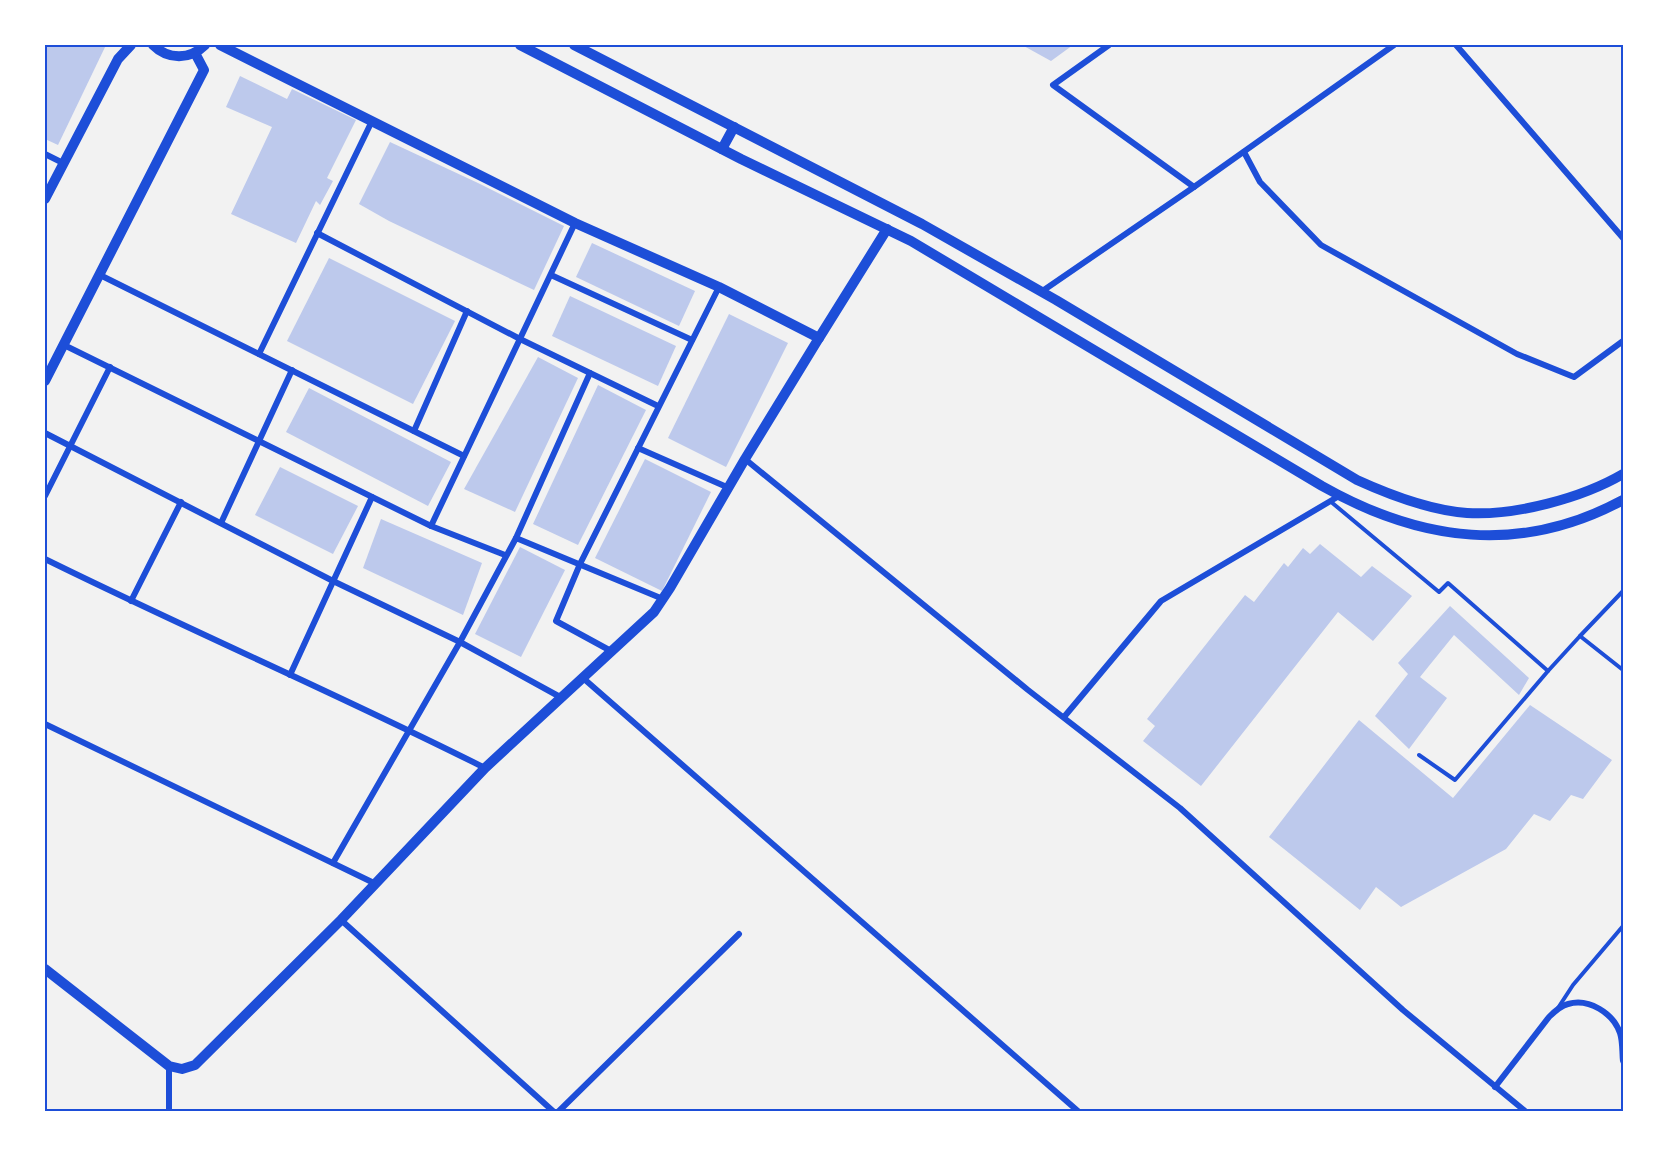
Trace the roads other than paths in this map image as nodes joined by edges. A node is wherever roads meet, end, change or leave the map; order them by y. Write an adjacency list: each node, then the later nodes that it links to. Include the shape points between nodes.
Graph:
1 (131, 45): 16 (street, via 118,59)
2 (153, 45): 10 (street, via 176,57)
3 (206, 45): 10 (street)
4 (220, 45): 11 (street)
5 (520, 45): 13 (street)
6 (574, 45): 12 (street)
7 (1109, 45): 17 (street, via 1053,85)
8 (1394, 45): 14 (street)
9 (1456, 45): 22 (street)
10 (195, 53): 23 (street, via 204,70)
11 (372, 121): 19 (street); 21 (street)
12 (734, 127): 13 (street); 26 (street, via 922,224)
13 (722, 149): 20 (street)
14 (1244, 152): 17 (street); 31 (street, via 1260,182 1322,244 1517,354 1574,377)
15 (45, 154): 16 (street)
16 (63, 163): 18 (street)
17 (1194, 187): 26 (street)
18 (45, 199)
19 (575, 223): 24 (street); 25 (street)
20 (887, 229): 28 (street); 50 (street, via 968,273)
21 (317, 233): 27 (street); 33 (street)
22 (1623, 238)
23 (100, 275): 32 (street); 33 (street)
24 (551, 275): 29 (street); 30 (street)
25 (719, 286): 28 (street); 30 (street)
26 (1041, 292): 46 (street, via 1357,480 1416,503 1469,513 1504,511 1572,497)
27 (467, 311): 29 (street); 39 (street)
28 (819, 338): 45 (street)
29 (520, 339): 36 (street); 44 (street)
30 (692, 340): 38 (street)
31 (1623, 341)
32 (64, 345): 34 (street); 37 (street)
33 (259, 354): 35 (street)
34 (110, 367): 41 (street); 42 (street)
35 (292, 370): 39 (street); 41 (street)
36 (590, 373): 38 (street); 55 (street)
37 (45, 381)
38 (658, 406): 43 (street)
39 (414, 431): 44 (street)
40 (45, 433): 42 (street)
41 (259, 441): 49 (street); 53 (street)
42 (70, 446): 48 (street); 52 (street)
43 (638, 448): 47 (street); 58 (street)
44 (464, 456): 54 (street)
45 (745, 459): 47 (street); 71 (street)
46 (1623, 474)
47 (729, 488): 61 (street)
48 (45, 496)
49 (372, 497): 54 (street); 59 (street)
50 (1334, 499): 51 (street, via 1439,531 1485,536 1522,534 1584,519); 67 (lane, via 1439,592 1448,583); 71 (street, via 1161,601)
51 (1623, 500)
52 (181, 502): 53 (street); 62 (street)
53 (221, 523): 59 (street)
54 (431, 526): 56 (street)
55 (516, 538): 56 (street); 58 (street)
56 (505, 555): 64 (street)
57 (45, 559): 62 (street)
58 (580, 564): 61 (street); 65 (street, via 556,621)
59 (333, 580): 64 (street); 68 (street)
60 (1623, 591): 63 (lane)
61 (663, 599): 65 (street)
62 (131, 601): 68 (street)
63 (1580, 636): 66 (lane); 67 (lane)
64 (460, 642): 70 (street); 73 (street)
65 (611, 651): 69 (street)
66 (1623, 670)
67 (1548, 671): 74 (lane, via 1455,780)
68 (290, 675): 73 (street)
69 (583, 678): 70 (street); 89 (street)
70 (562, 698): 75 (street)
71 (1064, 717): 85 (street, via 1180,808 1403,1010)
72 (45, 724): 76 (street)
73 (410, 730): 75 (street); 76 (street)
74 (1419, 755)
75 (485, 768): 77 (street)
76 (333, 863): 77 (street)
77 (376, 884): 78 (street)
78 (341, 920): 84 (street, via 195,1065 182,1069); 88 (street)
79 (1623, 926): 82 (lane)
80 (739, 934): 88 (street)
81 (45, 969): 84 (street)
82 (1557, 1009): 83 (street, via 1579,1003 1601,1009 1620,1033); 85 (street)
83 (1623, 1061)
84 (169, 1066): 87 (street)
85 (1496, 1087): 86 (street)
86 (1524, 1111)
87 (169, 1112)
88 (556, 1112)
89 (1079, 1112)

